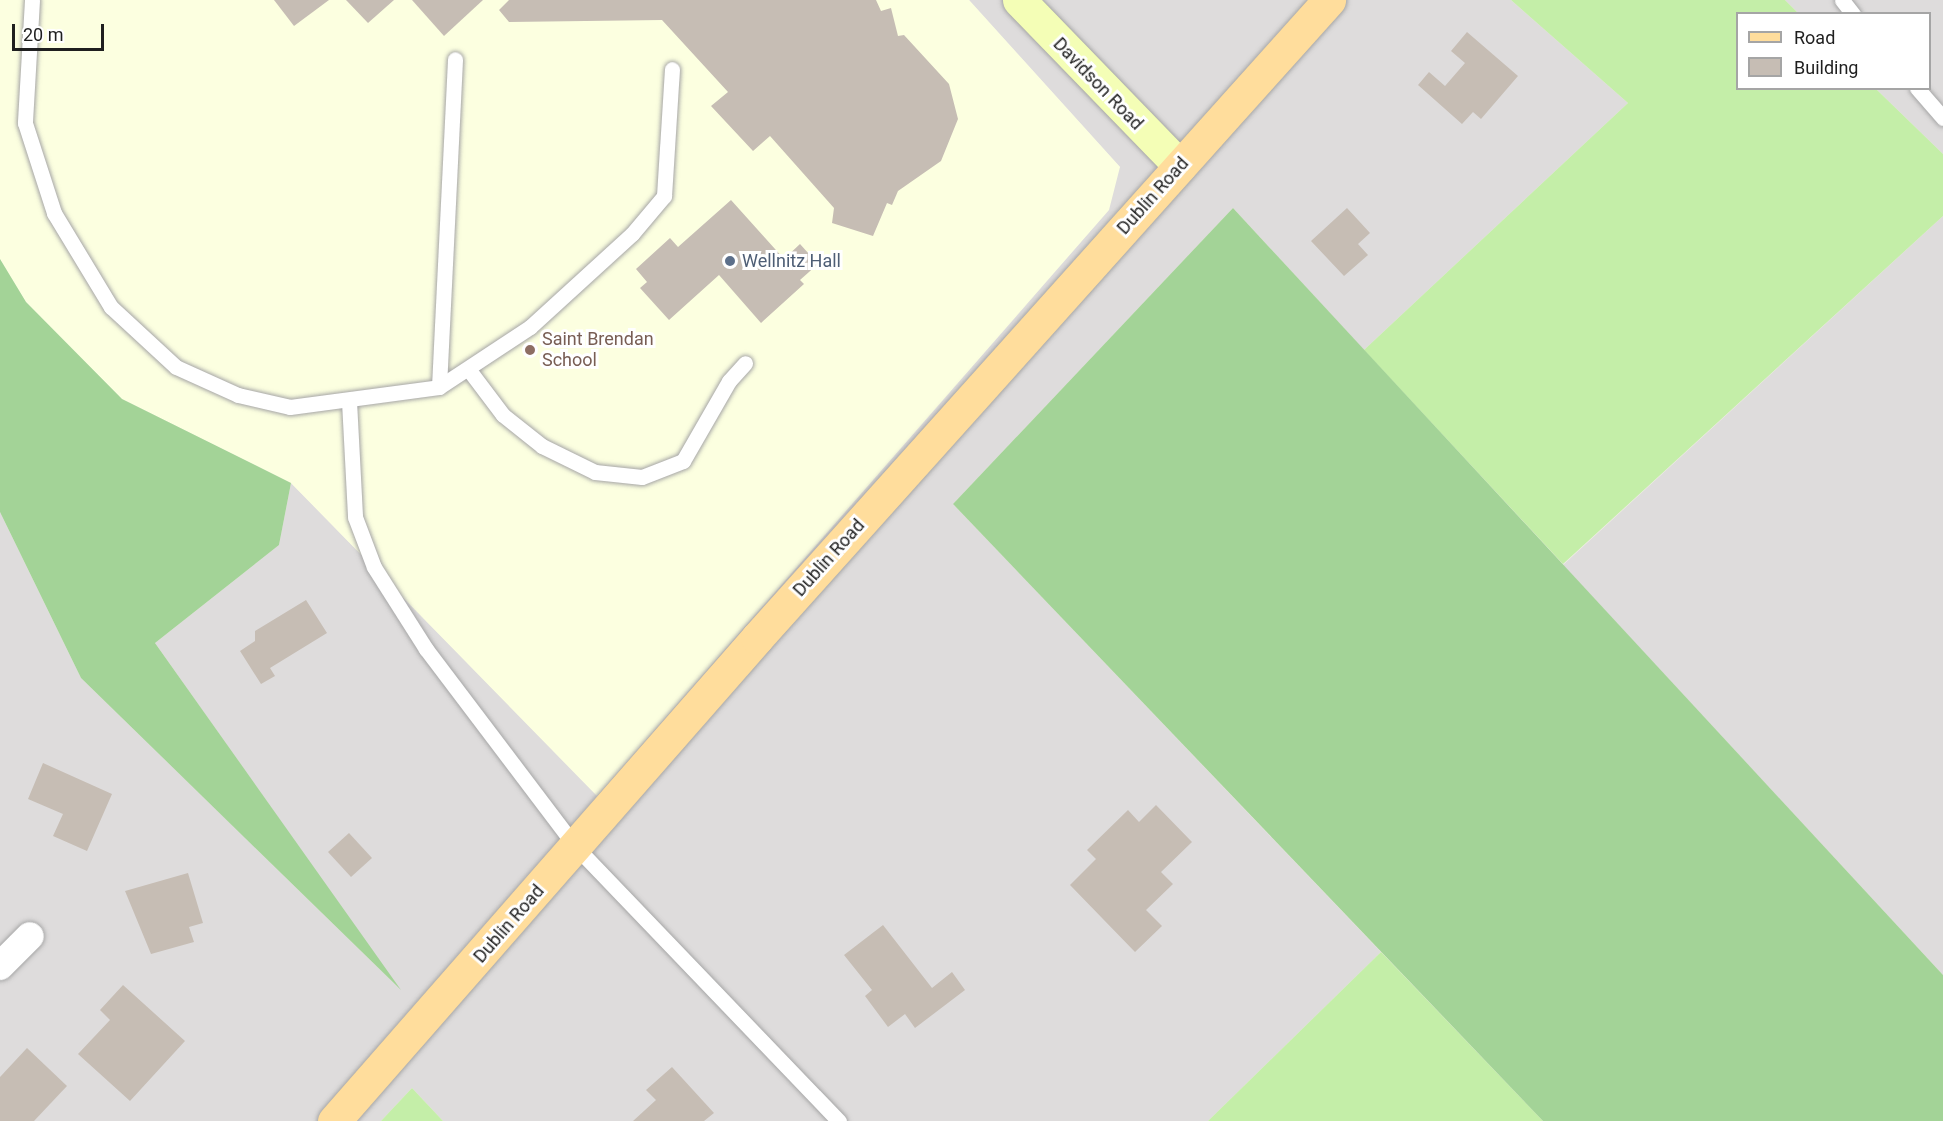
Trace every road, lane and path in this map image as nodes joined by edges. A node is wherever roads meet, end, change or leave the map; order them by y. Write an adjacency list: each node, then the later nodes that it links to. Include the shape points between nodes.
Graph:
1 (32, 0): 14 (lane, via 25,123 54,213 111,307 176,367 238,395 290,407)
2 (1019, 0): 10 (main road, Davidson Road)
3 (1329, 0): 10 (main road, Dublin Road)
4 (1842, 0): 5 (lane)
5 (1851, 12)
6 (455, 59): 13 (lane)
7 (672, 69): 12 (lane, via 664,196 632,234 530,327)
8 (1919, 90): 9 (lane)
9 (1943, 118)
10 (1180, 166): 15 (main road, Dublin Road, via 757,638)
11 (745, 363): 12 (lane, via 729,381 683,461 642,477 595,472 543,446 503,415)
12 (469, 370): 13 (lane)
13 (439, 387): 14 (lane)
14 (349, 401): 15 (lane, via 355,517 374,567 426,649)
15 (576, 847): 18 (main road, Dublin Road); 19 (lane)
16 (30, 936): 17 (street)
17 (0, 966)
18 (334, 1121)
19 (840, 1121)

